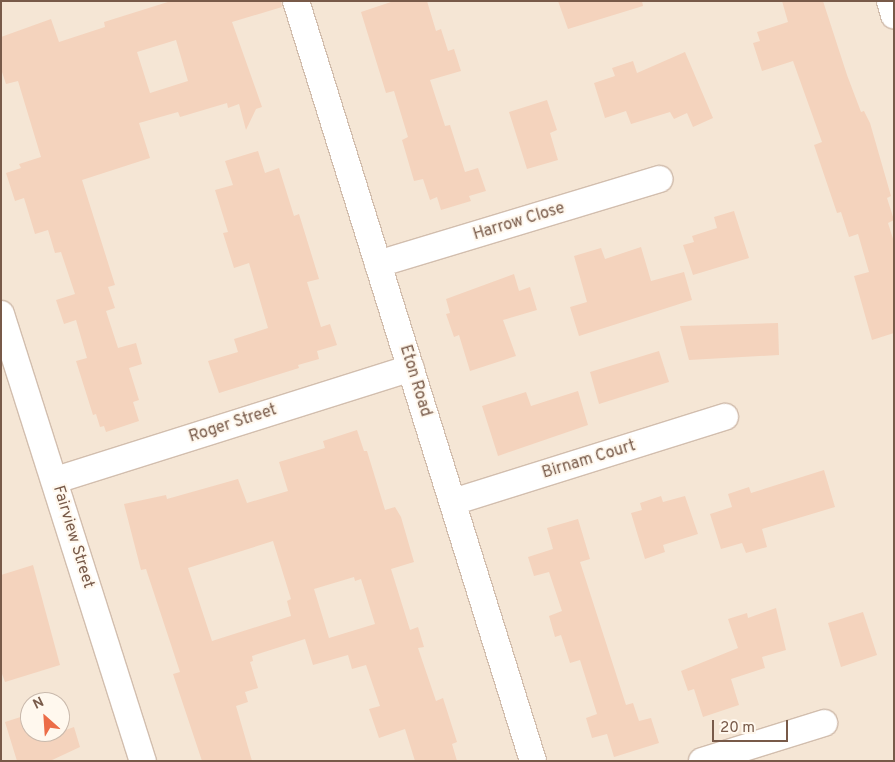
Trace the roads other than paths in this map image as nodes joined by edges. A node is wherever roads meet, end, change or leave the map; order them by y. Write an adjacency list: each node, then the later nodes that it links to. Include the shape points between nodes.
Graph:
1 (296, 1): 5 (street, Eton Road)
2 (890, 1): 3 (street)
3 (894, 15)
4 (659, 179): 5 (street, Harrow Close)
5 (378, 264): 7 (street, Eton Road)
6 (1, 314): 9 (street, Fairview Street)
7 (411, 368): 9 (street, Roger Street); 10 (street, Eton Road)
8 (725, 417): 10 (street, Birnam Court)
9 (56, 480): 12 (street, Fairview Street)
10 (453, 502): 13 (street, Eton Road)
11 (824, 723): 14 (street)
12 (143, 761)
13 (533, 761)
14 (702, 761)

